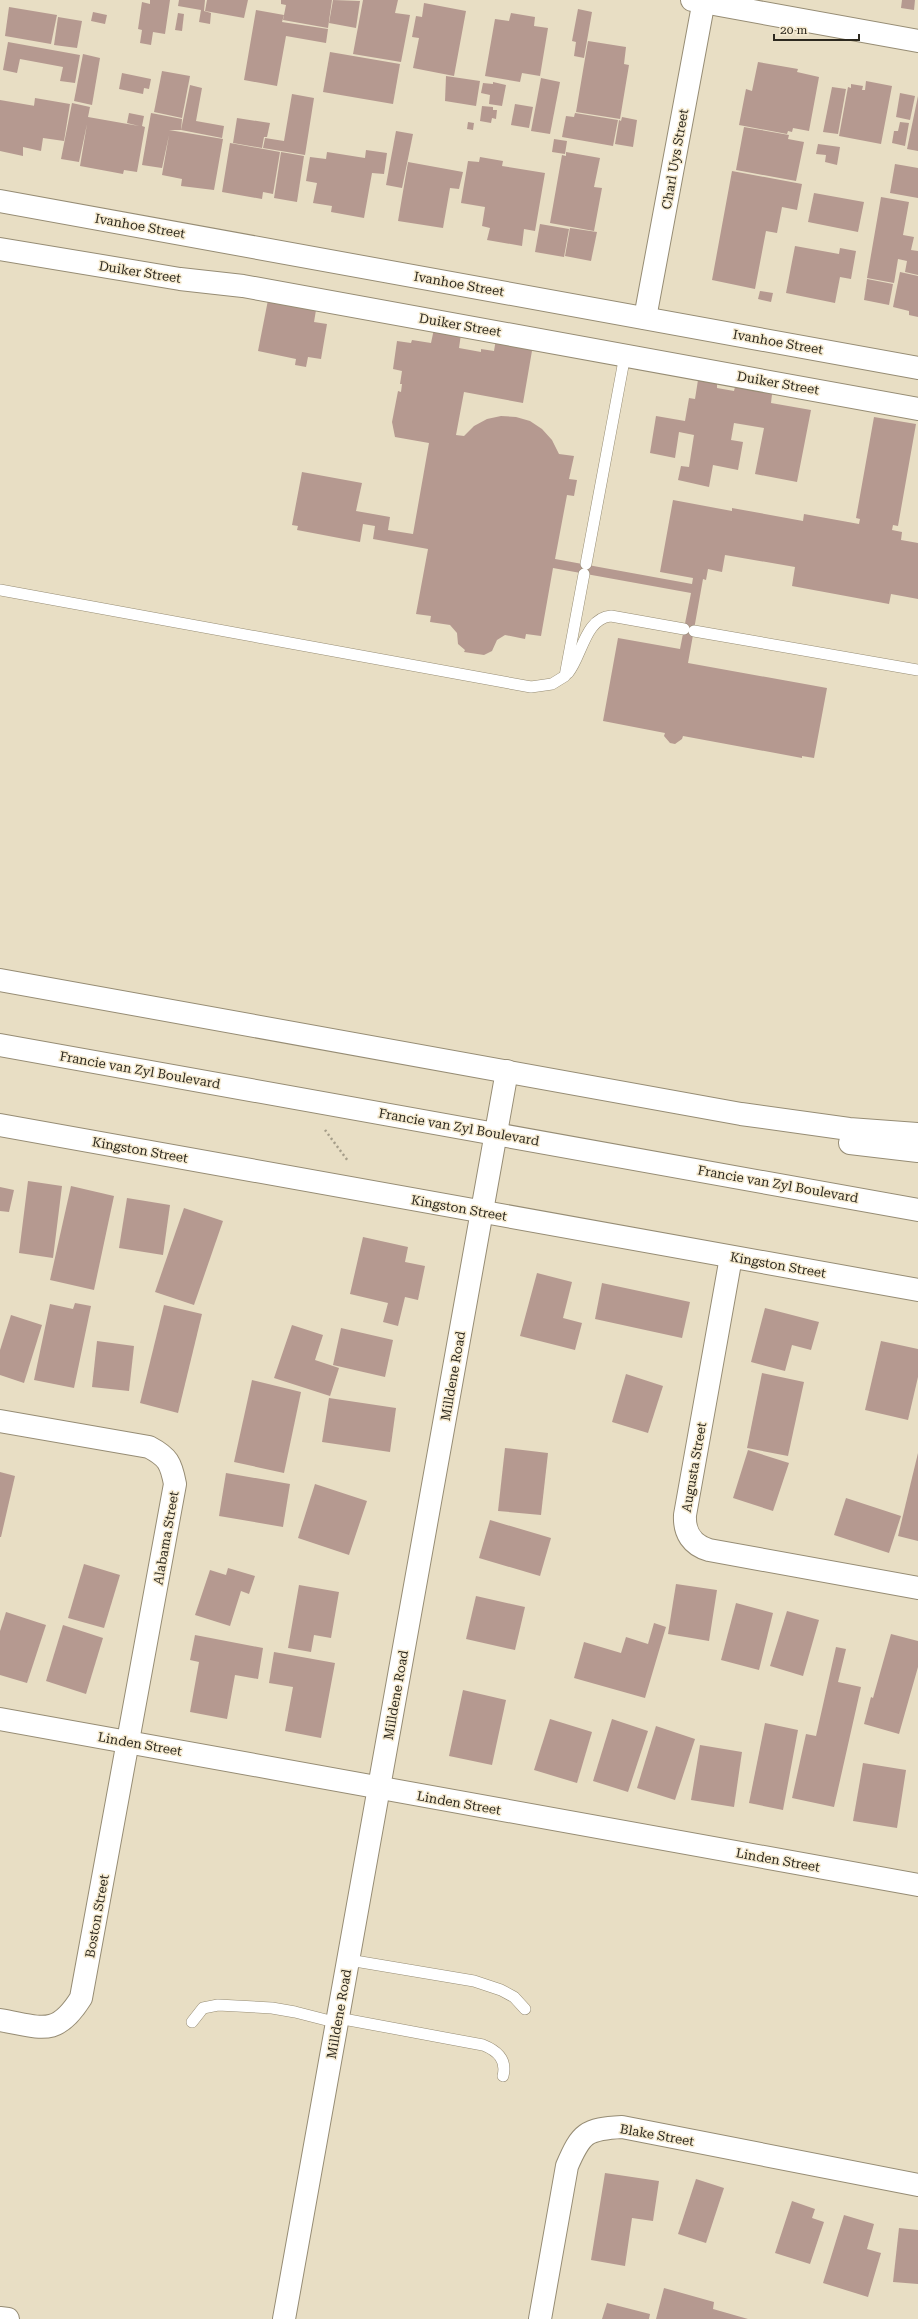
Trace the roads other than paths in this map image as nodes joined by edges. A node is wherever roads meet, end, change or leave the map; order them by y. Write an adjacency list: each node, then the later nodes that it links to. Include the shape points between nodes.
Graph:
1 (700, 1): 2 (street); 5 (street, Charl Uys Street)
2 (918, 41)
3 (0, 201): 5 (street, Ivanhoe Street)
4 (0, 249): 6 (street, Duiker Street, via 180,279 243,286)
5 (645, 318): 7 (street, Ivanhoe Street)
6 (625, 355): 8 (street, Duiker Street); 11 (lane)
7 (918, 368)
8 (918, 409)
9 (0, 590): 11 (lane, via 531,687 552,684)
10 (918, 670): 11 (lane, via 604,616 593,624 573,668)
11 (565, 676)
12 (0, 980): 14 (street)
13 (0, 1045): 17 (street, Francie van Zyl Boulevard)
14 (507, 1071): 15 (street); 17 (street, Milldene Road)
15 (741, 1114): 18 (street, via 849,1129); 19 (street, via 848,1143)
16 (0, 1124): 21 (street, Kingston Street)
17 (495, 1134): 20 (street, Francie van Zyl Boulevard); 21 (street, Milldene Road)
18 (918, 1134)
19 (918, 1151)
20 (918, 1210)
21 (482, 1212): 22 (street, Kingston Street); 28 (street, Milldene Road)
22 (732, 1257): 23 (street, Kingston Street); 25 (street, Augusta Street, via 685,1515 689,1537 701,1548 709,1550)
23 (918, 1290)
24 (0, 1421): 27 (street, Alabama Street, via 149,1447 164,1455 172,1468 175,1484)
25 (918, 1588)
26 (0, 1719): 27 (street, Linden Street)
27 (129, 1741): 28 (street, Linden Street); 32 (street, Boston Street, via 81,1998 70,2016 57,2025 39,2027)
28 (379, 1789): 29 (street, Linden Street); 30 (street, Milldene Road)
29 (918, 1885)
30 (349, 1960): 31 (lane, via 474,1981 514,1997); 33 (street, Milldene Road)
31 (525, 2009)
32 (0, 2020)
33 (338, 2020): 34 (lane, via 287,2011 218,2005 203,2008); 35 (lane, via 484,2045 493,2049 503,2060); 39 (street, Milldene Road)
34 (192, 2022)
35 (503, 2076)
36 (918, 2185): 40 (street, Blake Street, via 622,2127 600,2128 586,2134 575,2147 567,2166)
37 (0, 2318): 38 (street)
38 (8, 2319)
39 (284, 2319)
40 (540, 2319)

